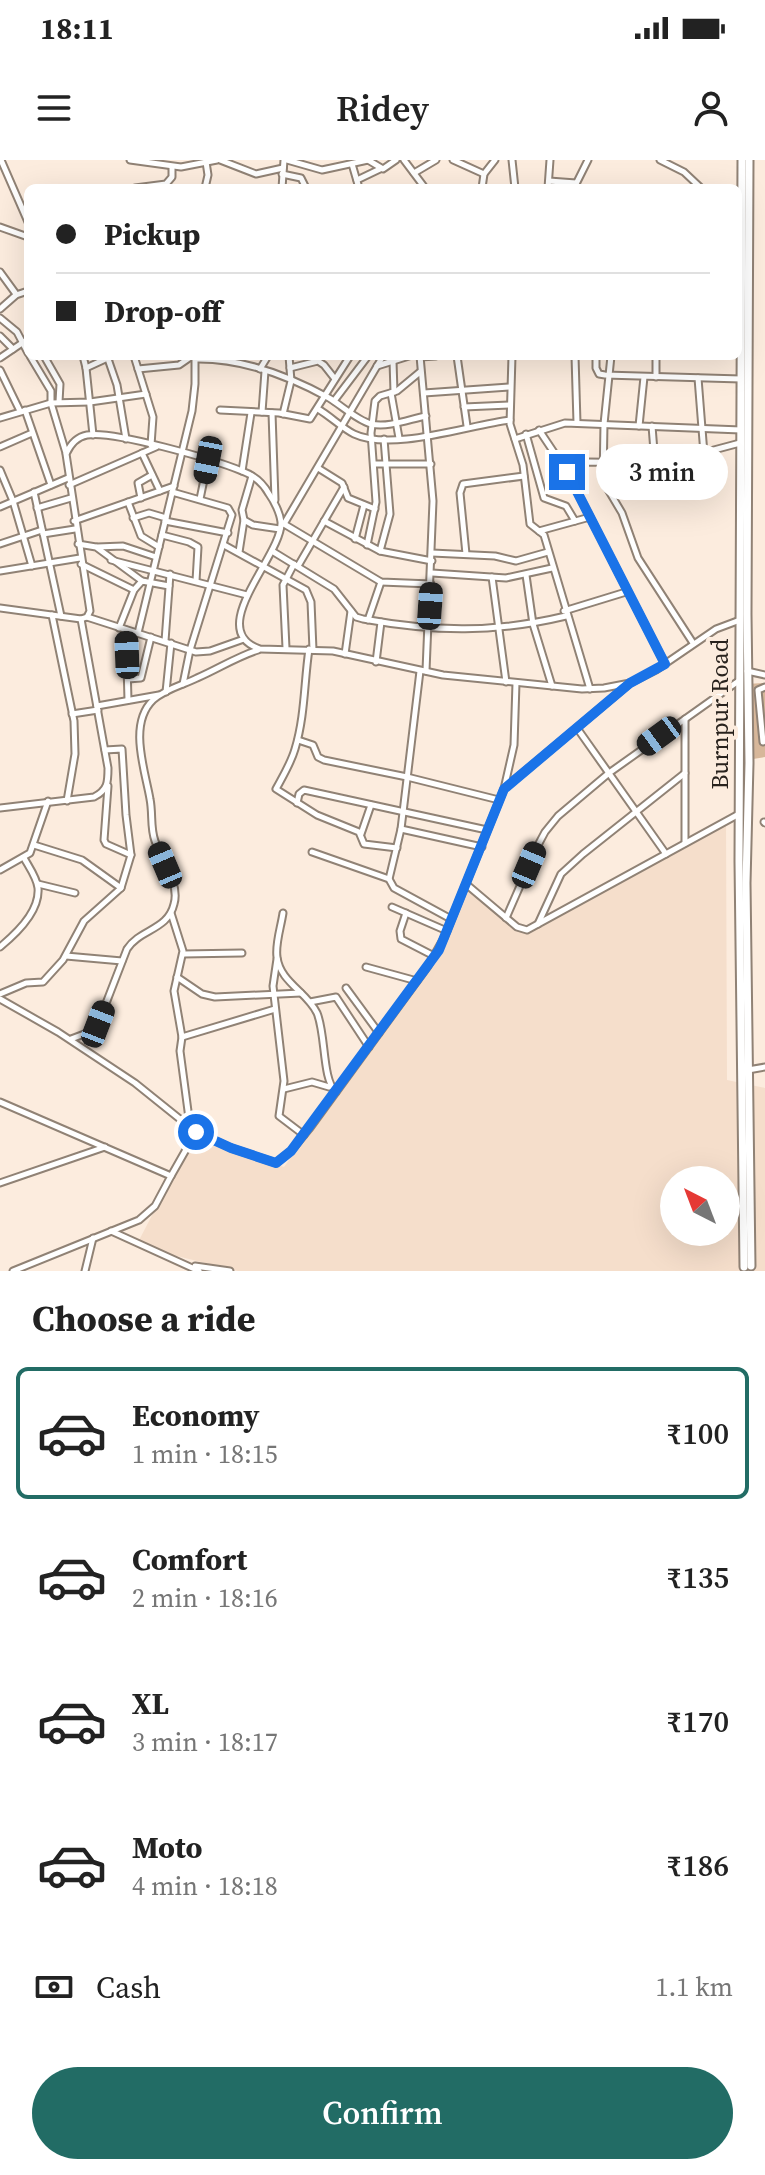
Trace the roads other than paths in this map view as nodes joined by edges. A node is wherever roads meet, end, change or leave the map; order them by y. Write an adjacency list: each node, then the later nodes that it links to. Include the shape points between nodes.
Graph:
1 (1, 160): 38 (street)
2 (130, 160): 19 (street)
3 (178, 160): 20 (street)
4 (285, 160): 18 (street, via 322,170); 22 (street)
5 (368, 160): 18 (street); 21 (street)
6 (396, 160): 21 (street)
7 (404, 160): 23 (street)
8 (436, 160): 23 (street)
9 (453, 160): 24 (street)
10 (495, 160): 24 (street)
11 (512, 160): 33 (street)
12 (550, 160): 34 (street)
13 (588, 160): 35 (street)
14 (660, 160): 36 (street)
15 (742, 160): 37 (street)
16 (749, 160): 133 (street)
17 (213, 161): 20 (street); 22 (street, via 256,174); 27 (street)
18 (352, 164): 25 (street)
19 (172, 167): 20 (street); 26 (street)
20 (181, 167)
21 (380, 169): 25 (street)
22 (282, 171): 28 (street); 29 (street)
23 (414, 173): 31 (street)
24 (484, 174): 32 (street)
25 (357, 180): 30 (street)
26 (166, 184)
27 (206, 184)
28 (282, 184)
29 (304, 184)
30 (358, 184)
31 (422, 184)
32 (483, 184)
33 (515, 184)
34 (548, 184)
35 (576, 184)
36 (697, 184)
37 (741, 184)
38 (24, 205)
39 (0, 227): 40 (street)
40 (24, 236)
41 (0, 272): 43 (street)
42 (24, 292): 43 (street)
43 (16, 295): 44 (street)
44 (0, 309)
45 (0, 318): 47 (street)
46 (0, 336): 49 (street)
47 (24, 340)
48 (24, 342): 49 (street)
49 (13, 349): 50 (street)
50 (0, 358)
51 (33, 360): 99 (street, via 50,387)
52 (46, 360): 97 (street, via 60,384)
53 (84, 360): 76 (street)
54 (103, 360): 76 (street)
55 (110, 360): 95 (street)
56 (135, 360): 78 (street)
57 (188, 360): 78 (street)
58 (194, 360): 137 (street, via 194,396)
59 (245, 360): 80 (street)
60 (267, 360): 80 (street)
61 (289, 360): 77 (street)
62 (347, 360): 86 (street)
63 (365, 360): 96 (street)
64 (381, 360): 75 (street)
65 (396, 360): 74 (street)
66 (420, 360): 81 (street)
67 (458, 360): 90 (street)
68 (512, 360): 89 (street)
69 (575, 360): 114 (street)
70 (596, 360): 82 (street, via 599,374)
71 (611, 360): 82 (street)
72 (656, 360): 84 (street)
73 (740, 360): 87 (street)
74 (393, 361): 75 (street); 91 (street)
75 (377, 366): 105 (street)
76 (86, 368): 98 (street)
77 (290, 368): 86 (street, via 318,361); 88 (street)
78 (138, 369): 93 (street)
79 (0, 370): 104 (street)
80 (263, 370): 88 (street); 107 (street)
81 (421, 371): 91 (street); 92 (street)
82 (610, 376): 83 (street); 117 (street)
83 (644, 377): 84 (street); 119 (street)
84 (656, 377): 85 (street)
85 (698, 378): 87 (street); 121 (street)
86 (335, 379): 94 (street)
87 (741, 379): 123 (street)
88 (291, 381): 94 (street); 109 (street)
89 (509, 387): 90 (street); 100 (street)
90 (462, 390): 92 (street); 101 (street)
91 (392, 393): 113 (street); 116 (street, via 375,401)
92 (424, 393): 110 (street)
93 (146, 394): 95 (street); 134 (street)
94 (324, 396): 96 (street); 102 (street)
95 (120, 398): 98 (street); 129 (street)
96 (334, 401): 105 (street)
97 (59, 402): 98 (street); 99 (street)
98 (90, 402): 126 (street)
99 (51, 403): 104 (street); 138 (street)
100 (509, 405): 101 (street); 112 (street)
101 (464, 407): 118 (street)
102 (318, 409): 109 (street, via 310,419); 115 (street)
103 (220, 410): 106 (street)
104 (22, 411): 111 (street); 124 (street)
105 (351, 411): 115 (street); 116 (street)
106 (251, 412): 107 (street); 148 (street)
107 (262, 412): 108 (street)
108 (272, 413): 109 (street); 166 (street)
109 (283, 414)
110 (426, 416): 113 (street); 128 (street)
111 (0, 418)
112 (510, 420): 118 (street); 132 (street)
113 (396, 423): 116 (street); 127 (street)
114 (577, 423): 117 (street); 122 (street)
115 (343, 424): 130 (street); 146 (street)
116 (372, 424): 130 (street)
117 (604, 424): 119 (street); 141 (street)
118 (467, 426): 128 (street)
119 (639, 426): 120 (street)
120 (652, 426): 121 (street); 145 (street)
121 (701, 428): 123 (street); 139 (street)
122 (539, 430): 125 (street); 149 (street)
123 (742, 430): 133 (street)
124 (33, 433): 135 (street); 154 (street)
125 (526, 434): 132 (street); 177 (street, via 544,498 566,506)
126 (93, 435): 129 (street); 138 (street, via 70,444)
127 (399, 438): 128 (street); 131 (street)
128 (428, 438): 144 (street)
129 (126, 439): 134 (street)
130 (372, 439): 131 (street); 142 (street)
131 (384, 439): 143 (street)
132 (515, 439): 152 (street)
133 (745, 443): 139 (street); 170 (street)
134 (154, 446): 136 (street); 137 (street)
135 (0, 447)
136 (142, 453): 150 (street); 155 (street)
137 (182, 453): 140 (street); 157 (street)
138 (66, 454): 153 (street)
139 (704, 454): 145 (street)
140 (208, 460): 148 (street); 162 (street)
141 (602, 462): 145 (street); 149 (street, via 587,462); 242 (street, via 605,488 622,513 638,558)
142 (375, 464): 143 (street); 169 (street)
143 (386, 464): 144 (street); 194 (street, via 390,514)
144 (431, 464): 197 (street)
145 (655, 464)
146 (318, 468): 156 (street); 178 (street)
147 (0, 470): 163 (street)
148 (242, 471): 151 (street)
149 (567, 472): 171 (street)
150 (152, 475): 158 (street); 161 (street, via 138,483)
151 (252, 476): 166 (street); 174 (street)
152 (524, 476): 180 (street, via 530,524); 198 (street, via 463,484)
153 (68, 478): 154 (street); 155 (street)
154 (51, 485): 159 (street)
155 (69, 485): 160 (street)
156 (344, 487): 165 (street, via 348,498); 176 (street)
157 (173, 489): 158 (street); 162 (street); 173 (street)
158 (160, 491): 161 (street)
159 (34, 492): 163 (street); 168 (street)
160 (71, 498): 168 (street); 175 (street)
161 (141, 498): 164 (street)
162 (200, 499): 182 (street, via 231,511)
163 (13, 501): 167 (street); 183 (street)
164 (128, 502): 172 (street); 175 (street)
165 (364, 504): 169 (street); 185 (street)
166 (275, 505): 178 (street)
167 (0, 507)
168 (37, 508): 181 (street)
169 (375, 509): 190 (street)
170 (745, 510): 232 (street, Burnpur Road); 250 (street)
171 (590, 517): 177 (street); 223 (street)
172 (133, 518): 173 (street, via 149,513); 192 (street, via 141,536)
173 (166, 519): 182 (street); 184 (street)
174 (244, 520): 178 (street); 195 (street)
175 (74, 521): 179 (street)
176 (324, 521): 185 (street); 186 (street)
177 (575, 521): 180 (street)
178 (282, 525): 186 (street); 193 (street)
179 (75, 529): 181 (street); 188 (street)
180 (538, 531): 196 (street)
181 (43, 532): 183 (street); 203 (street)
182 (228, 533): 189 (street)
183 (24, 535): 187 (street); 206 (street)
184 (162, 535): 192 (street); 216 (street, via 198,547)
185 (355, 539): 190 (street)
186 (313, 540): 205 (street); 218 (street)
187 (0, 544)
188 (78, 544): 191 (street); 201 (street)
189 (224, 545): 195 (street); 220 (street)
190 (367, 545): 194 (street)
191 (96, 547): 199 (street, via 123,546); 200 (street)
192 (159, 547): 199 (street)
193 (272, 551): 204 (street); 205 (street)
194 (380, 551): 202 (street)
195 (239, 552): 204 (street)
196 (548, 552): 198 (street, via 516,561); 207 (street)
197 (432, 553): 198 (street); 202 (street)
198 (466, 554)
199 (156, 557): 209 (street)
200 (111, 560): 209 (street); 215 (street)
201 (80, 561): 203 (street); 222 (street); 230 (street, via 90,611)
202 (432, 561): 210 (street)
203 (49, 563): 206 (street); 229 (street)
204 (264, 565): 213 (street); 224 (street)
205 (296, 565): 213 (street); 226 (street, via 334,589)
206 (32, 566): 208 (street)
207 (552, 568): 212 (street); 227 (street)
208 (0, 571)
209 (153, 571): 211 (street); 217 (street)
210 (432, 573): 214 (street); 219 (street)
211 (170, 574): 216 (street); 221 (street)
212 (526, 575): 214 (street); 234 (street)
213 (286, 577): 243 (street); 246 (street, via 309,595)
214 (492, 577): 237 (street)
215 (142, 581): 217 (street); 222 (street)
216 (196, 581): 220 (street)
217 (150, 582): 221 (street); 238 (street)
218 (381, 582): 219 (street); 231 (street)
219 (431, 584): 236 (street)
220 (213, 585): 224 (street); 245 (street)
221 (169, 586): 241 (street)
222 (134, 590): 235 (street)
223 (626, 592): 227 (street); 249 (street)
224 (247, 595): 240 (street, via 240,624)
225 (0, 608): 228 (street)
226 (351, 611): 231 (street); 247 (street)
227 (565, 613): 234 (street); 261 (street)
228 (52, 615): 229 (street); 265 (street)
229 (61, 616): 230 (street)
230 (84, 618): 235 (street); 264 (street)
231 (368, 620): 233 (street)
232 (740, 620): 242 (street); 250 (street, Burnpur Road)
233 (381, 622): 236 (street); 248 (street)
234 (533, 624): 237 (street); 259 (street)
235 (122, 629): 238 (street); 253 (street)
236 (428, 629): 237 (street); 251 (street)
237 (498, 629): 255 (street)
238 (138, 633): 239 (street)
239 (151, 637): 241 (street); 253 (street, via 141,678)
240 (244, 639): 244 (street); 245 (street, via 210,651)
241 (168, 642): 245 (street); 262 (street)
242 (693, 643): 249 (street)
243 (286, 648): 244 (street); 246 (street)
244 (260, 649): 258 (street)
245 (190, 650): 258 (street)
246 (311, 650): 247 (street); 268 (street)
247 (345, 654): 248 (street)
248 (376, 662): 251 (street)
249 (665, 664): 257 (street)
250 (744, 670): 252 (street); 254 (street, Burnpur Road); 331 (street)
251 (423, 671): 255 (street); 273 (street)
252 (765, 675)
253 (128, 679): 263 (street)
254 (741, 680): 266 (street); 284 (street, Burnpur Road)
255 (506, 682): 256 (street)
256 (516, 683): 259 (street); 275 (street, via 514,745)
257 (630, 683): 261 (street); 267 (street)
258 (183, 685): 262 (street)
259 (552, 686): 261 (street)
260 (765, 687): 269 (street, via 758,690)
261 (590, 689)
262 (163, 693): 263 (street); 303 (street, via 143,718 141,756 153,836 176,893)
263 (128, 700): 264 (street)
264 (98, 708): 265 (street); 270 (street)
265 (72, 714): 278 (street, via 75,754)
266 (685, 718): 271 (street); 272 (street)
267 (577, 728): 271 (street); 275 (street)
268 (298, 740): 273 (street, via 313,745 324,760); 279 (street, via 276,789)
269 (763, 742)
270 (105, 750): 274 (street); 294 (street, via 122,749)
271 (609, 773): 282 (street); 306 (street, via 545,832)
272 (685, 773): 282 (street); 288 (street)
273 (407, 777): 276 (street); 283 (street)
274 (108, 785): 278 (street, via 94,797); 294 (street, via 104,840)
275 (504, 789): 276 (street)
276 (499, 800): 286 (street)
277 (48, 801): 278 (street); 281 (street); 289 (street)
278 (67, 801)
279 (297, 803): 280 (street, via 304,790); 287 (street)
280 (371, 805): 283 (street); 287 (street)
281 (0, 808)
282 (636, 810): 293 (street); 308 (street, via 561,874)
283 (402, 812): 285 (street); 286 (street)
284 (740, 813): 288 (street); 344 (street, Burnpur Road)
285 (401, 829): 290 (street); 291 (street)
286 (487, 830): 290 (street)
287 (361, 834): 291 (street, via 364,844)
288 (685, 843): 293 (street)
289 (34, 845): 295 (street); 300 (street, via 82,860)
290 (482, 847): 299 (street)
291 (397, 848): 297 (street)
292 (312, 852): 297 (street)
293 (666, 854): 308 (street)
294 (131, 855): 300 (street)
295 (24, 858): 296 (street); 298 (street)
296 (0, 870)
297 (389, 879): 307 (street, via 394,888)
298 (38, 884): 301 (street); 310 (street, via 29,915)
299 (466, 884): 306 (street); 307 (street)
300 (121, 888): 313 (street, via 84,921)
301 (75, 893)
302 (392, 907): 305 (street)
303 (171, 913): 312 (street); 316 (street, via 130,943)
304 (283, 913): 315 (street)
305 (406, 913): 309 (street); 314 (street, via 401,939)
306 (506, 918): 308 (street, via 521,929)
307 (451, 919): 309 (street)
308 (537, 926)
309 (447, 931): 314 (street)
310 (0, 947)
311 (242, 953): 312 (street)
312 (183, 954): 318 (street)
313 (66, 956): 316 (street); 323 (street, via 43,982 26,983)
314 (434, 956): 319 (street)
315 (277, 959): 321 (street); 322 (street)
316 (122, 961): 328 (street, via 98,1024)
317 (366, 967): 319 (street)
318 (177, 977): 322 (street, via 207,996); 327 (street, via 174,991)
319 (417, 981): 326 (street)
320 (346, 988): 326 (street)
321 (301, 993): 322 (street); 324 (street)
322 (273, 994): 325 (street)
323 (0, 996): 328 (street)
324 (310, 1002): 329 (street, via 336,997); 333 (street, via 323,1031)
325 (275, 1009): 327 (street); 332 (street)
326 (379, 1033): 329 (street)
327 (182, 1037): 335 (street)
328 (70, 1040): 335 (street)
329 (369, 1047): 333 (street)
330 (765, 1067): 331 (street)
331 (748, 1070): 344 (street)
332 (284, 1089): 333 (street, via 312,1082); 337 (street, via 279,1116)
333 (334, 1090): 337 (street)
334 (0, 1102): 338 (street)
335 (190, 1127): 336 (street)
336 (196, 1132): 337 (street, via 276,1163); 339 (street)
337 (304, 1135)
338 (105, 1147): 339 (street); 340 (street)
339 (171, 1176): 341 (street, via 144,1216)
340 (0, 1183)
341 (111, 1231): 342 (street); 343 (street)
342 (93, 1238): 345 (street); 346 (street)
343 (189, 1265): 347 (street); 348 (street)
344 (748, 1269)
345 (13, 1271)
346 (85, 1271)
347 (199, 1271)
348 (230, 1271)

